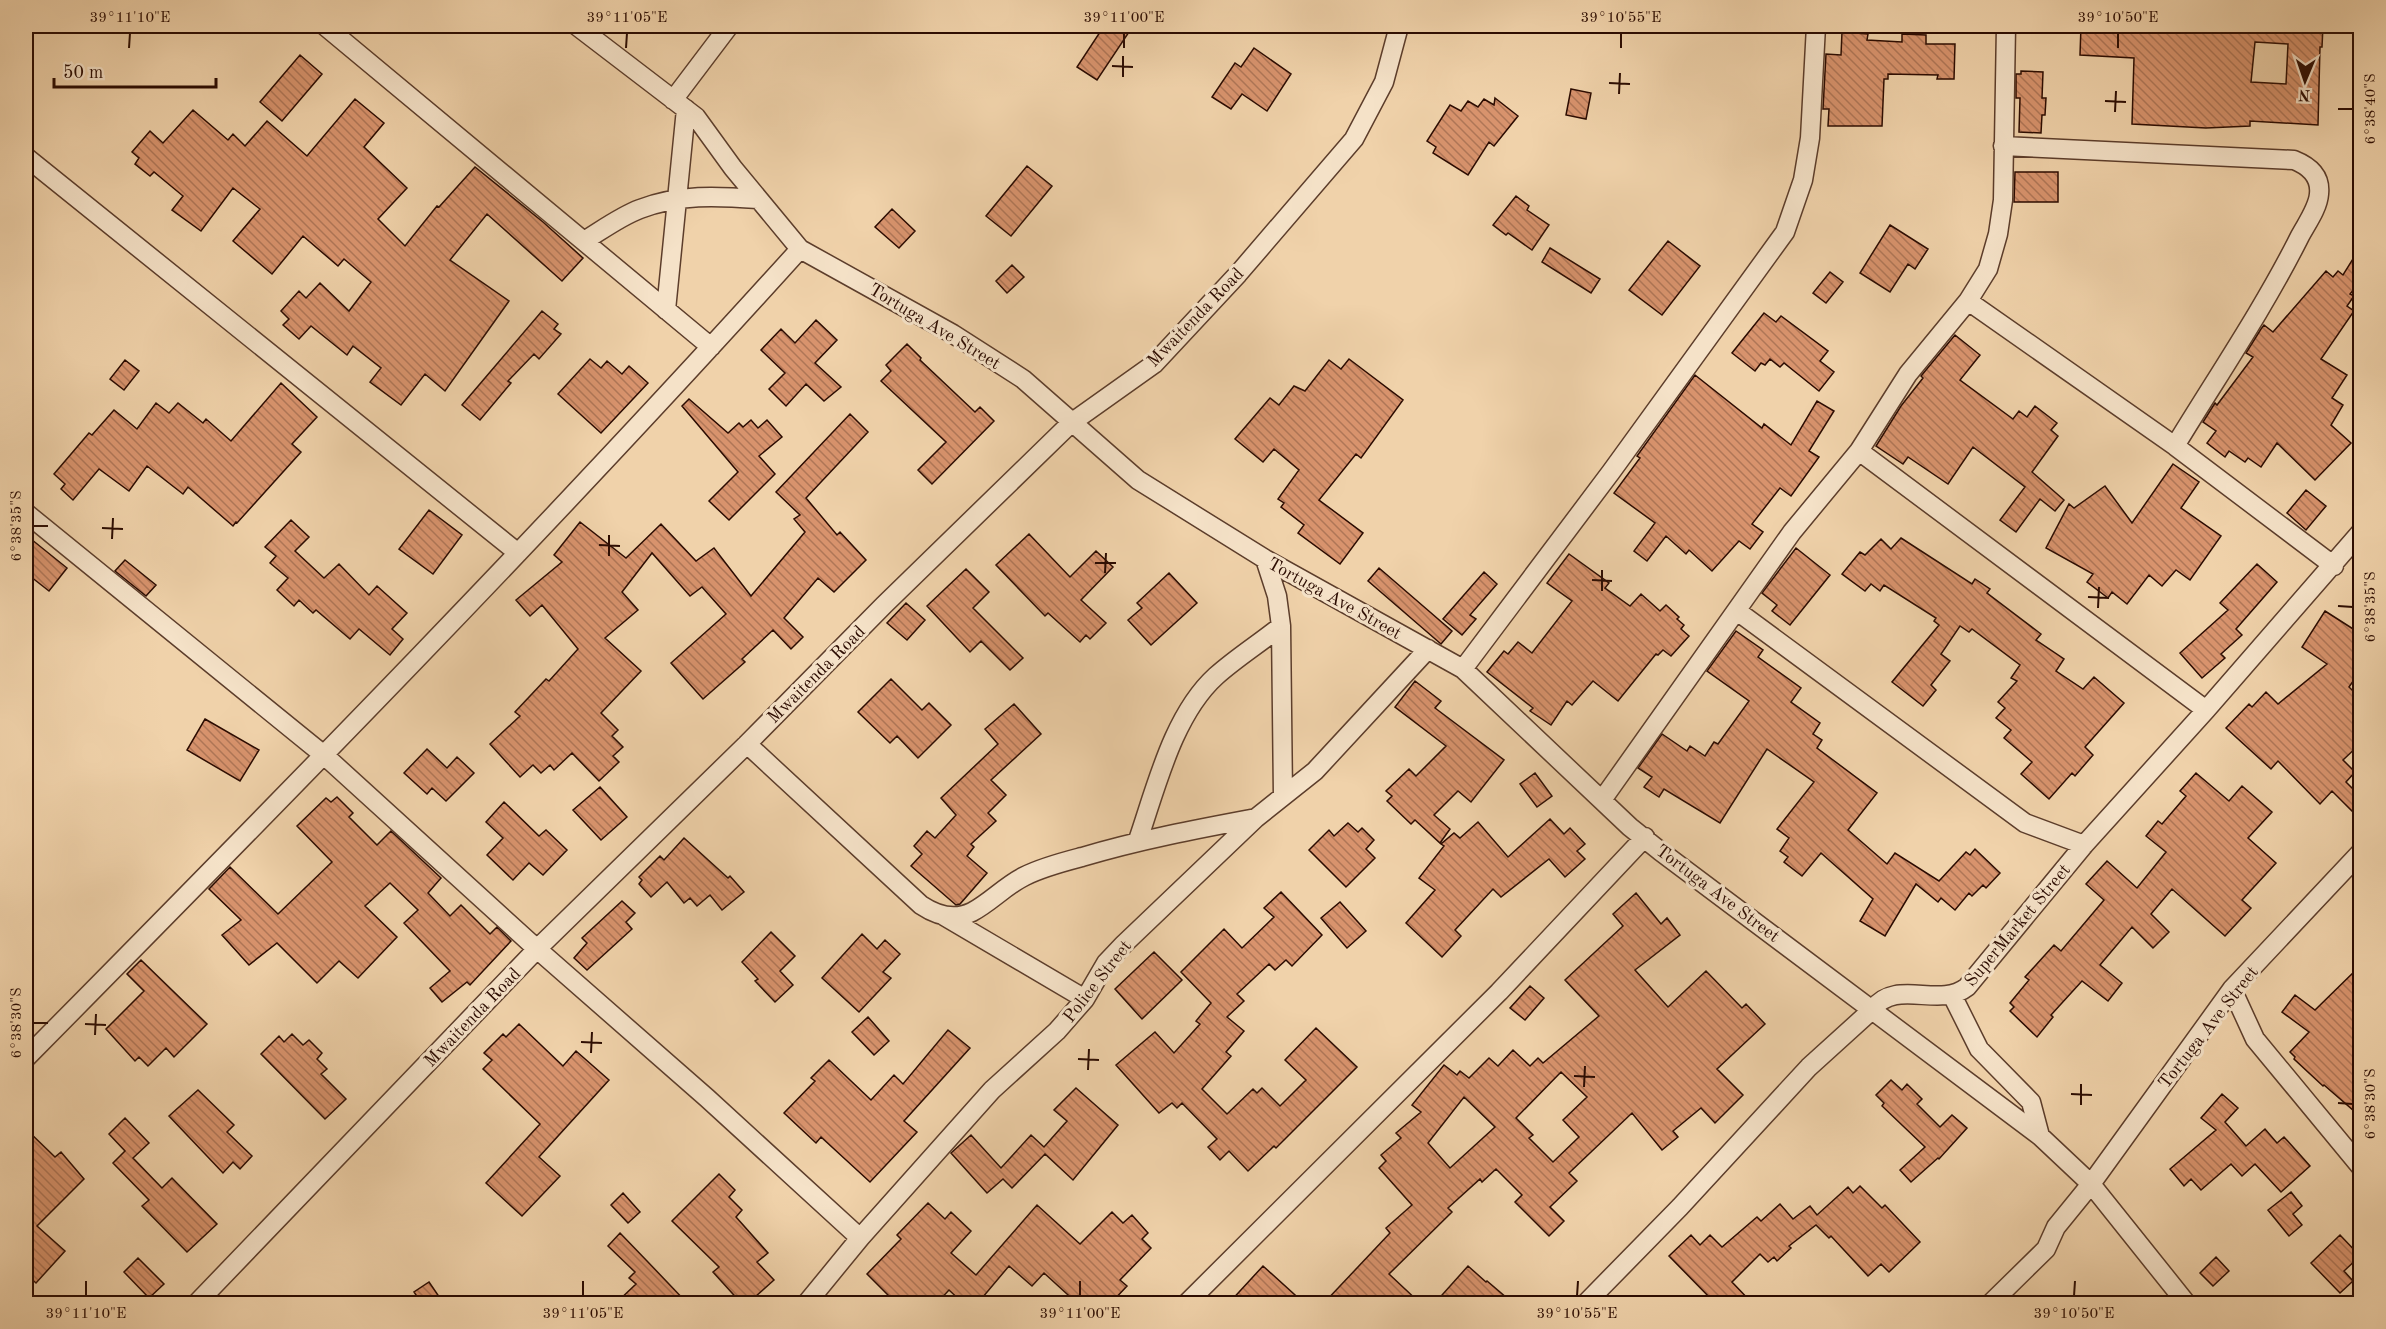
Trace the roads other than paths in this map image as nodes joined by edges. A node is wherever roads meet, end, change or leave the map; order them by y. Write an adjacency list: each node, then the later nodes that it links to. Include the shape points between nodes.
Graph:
1 (325, 26): 12 (street)
2 (577, 26): 7 (street, Tortuga Ave Street)
3 (729, 26): 7 (street)
4 (1399, 26): 17 (street, Mwaitenda Road, via 1384,82 1354,139 1154,364)
5 (1816, 26): 28 (street, via 1810,138 1803,180 1785,231)
6 (2006, 26): 8 (street)
7 (680, 105): 10 (street); 11 (street, Tortuga Ave Street, via 696,117)
8 (2003, 146): 14 (street, via 2003,200 1998,234 1988,269); 18 (street, via 2294,160 2313,171 2320,191 2318,202 2289,259)
9 (26, 157): 22 (street)
10 (677, 198): 11 (street); 12 (street, via 639,209); 15 (street)
11 (758, 199): 13 (street, Tortuga Ave Street)
12 (584, 241): 15 (street)
13 (800, 249): 16 (street); 17 (street, Tortuga Ave Street, via 926,318 1023,379)
14 (1968, 301): 18 (street); 19 (street, via 1908,374)
15 (666, 309): 16 (street)
16 (711, 347): 22 (street)
17 (1071, 423): 23 (street, Tortuga Ave Street, via 1138,480); 30 (street, Mwaitenda Road)
18 (2175, 446): 24 (street)
19 (1859, 451): 25 (street, via 1792,532); 29 (street)
20 (26, 513): 31 (street)
21 (2361, 533): 24 (street, SuperMarket Street)
22 (518, 553): 31 (street)
23 (1265, 560): 26 (street, via 1277,596); 27 (street, Tortuga Ave Street)
24 (2334, 566): 29 (street, SuperMarket Street)
25 (1737, 611): 33 (street); 37 (street, via 2025,823)
26 (1281, 626): 32 (street); 36 (street, via 1215,677 1192,705 1166,758)
27 (1428, 649): 28 (street, Tortuga Ave Street); 32 (street, Police Street, via 1315,771)
28 (1463, 669): 33 (street, Tortuga Ave Street)
29 (2206, 710): 37 (street, SuperMarket Street)
30 (747, 744): 39 (street, via 921,905); 40 (street, Mwaitenda Road)
31 (325, 756): 40 (street); 45 (street)
32 (1283, 796): 34 (street, Police Street)
33 (1602, 800): 35 (street, Tortuga Ave Street)
34 (1256, 818): 36 (street); 43 (street, Police Street, via 1106,963)
35 (1645, 837): 44 (street, Tortuga Ave Street); 52 (street, via 1499,992)
36 (1137, 840): 39 (street, via 1024,876 970,913)
37 (2084, 845): 42 (street, SuperMarket Street, via 1967,987)
38 (2361, 853): 41 (street, Tortuga Ave Street)
39 (944, 916): 43 (street)
40 (537, 949): 49 (street); 50 (street, Mwaitenda Road)
41 (2232, 989): 47 (street, via 2255,1039); 48 (street, Tortuga Ave Street)
42 (1952, 995): 44 (street, SuperMarket Street, via 1894,994 1879,1001); 46 (street, via 1979,1049 2031,1102)
43 (1085, 999): 49 (street, Police Street, via 1058,1031 992,1090)
44 (1874, 1009): 46 (street, Tortuga Ave Street); 53 (street, SuperMarket Street, via 1809,1067)
45 (26, 1058)
46 (2040, 1136): 48 (street, Tortuga Ave Street)
47 (2361, 1166)
48 (2091, 1184): 54 (street, via 2056,1227 2046,1249); 55 (street, Tortuga Ave Street)
49 (860, 1238): 51 (street, Police Street)
50 (196, 1304)
51 (806, 1304)
52 (1186, 1304)
53 (1585, 1304)
54 (1990, 1304)
55 (2187, 1304)

